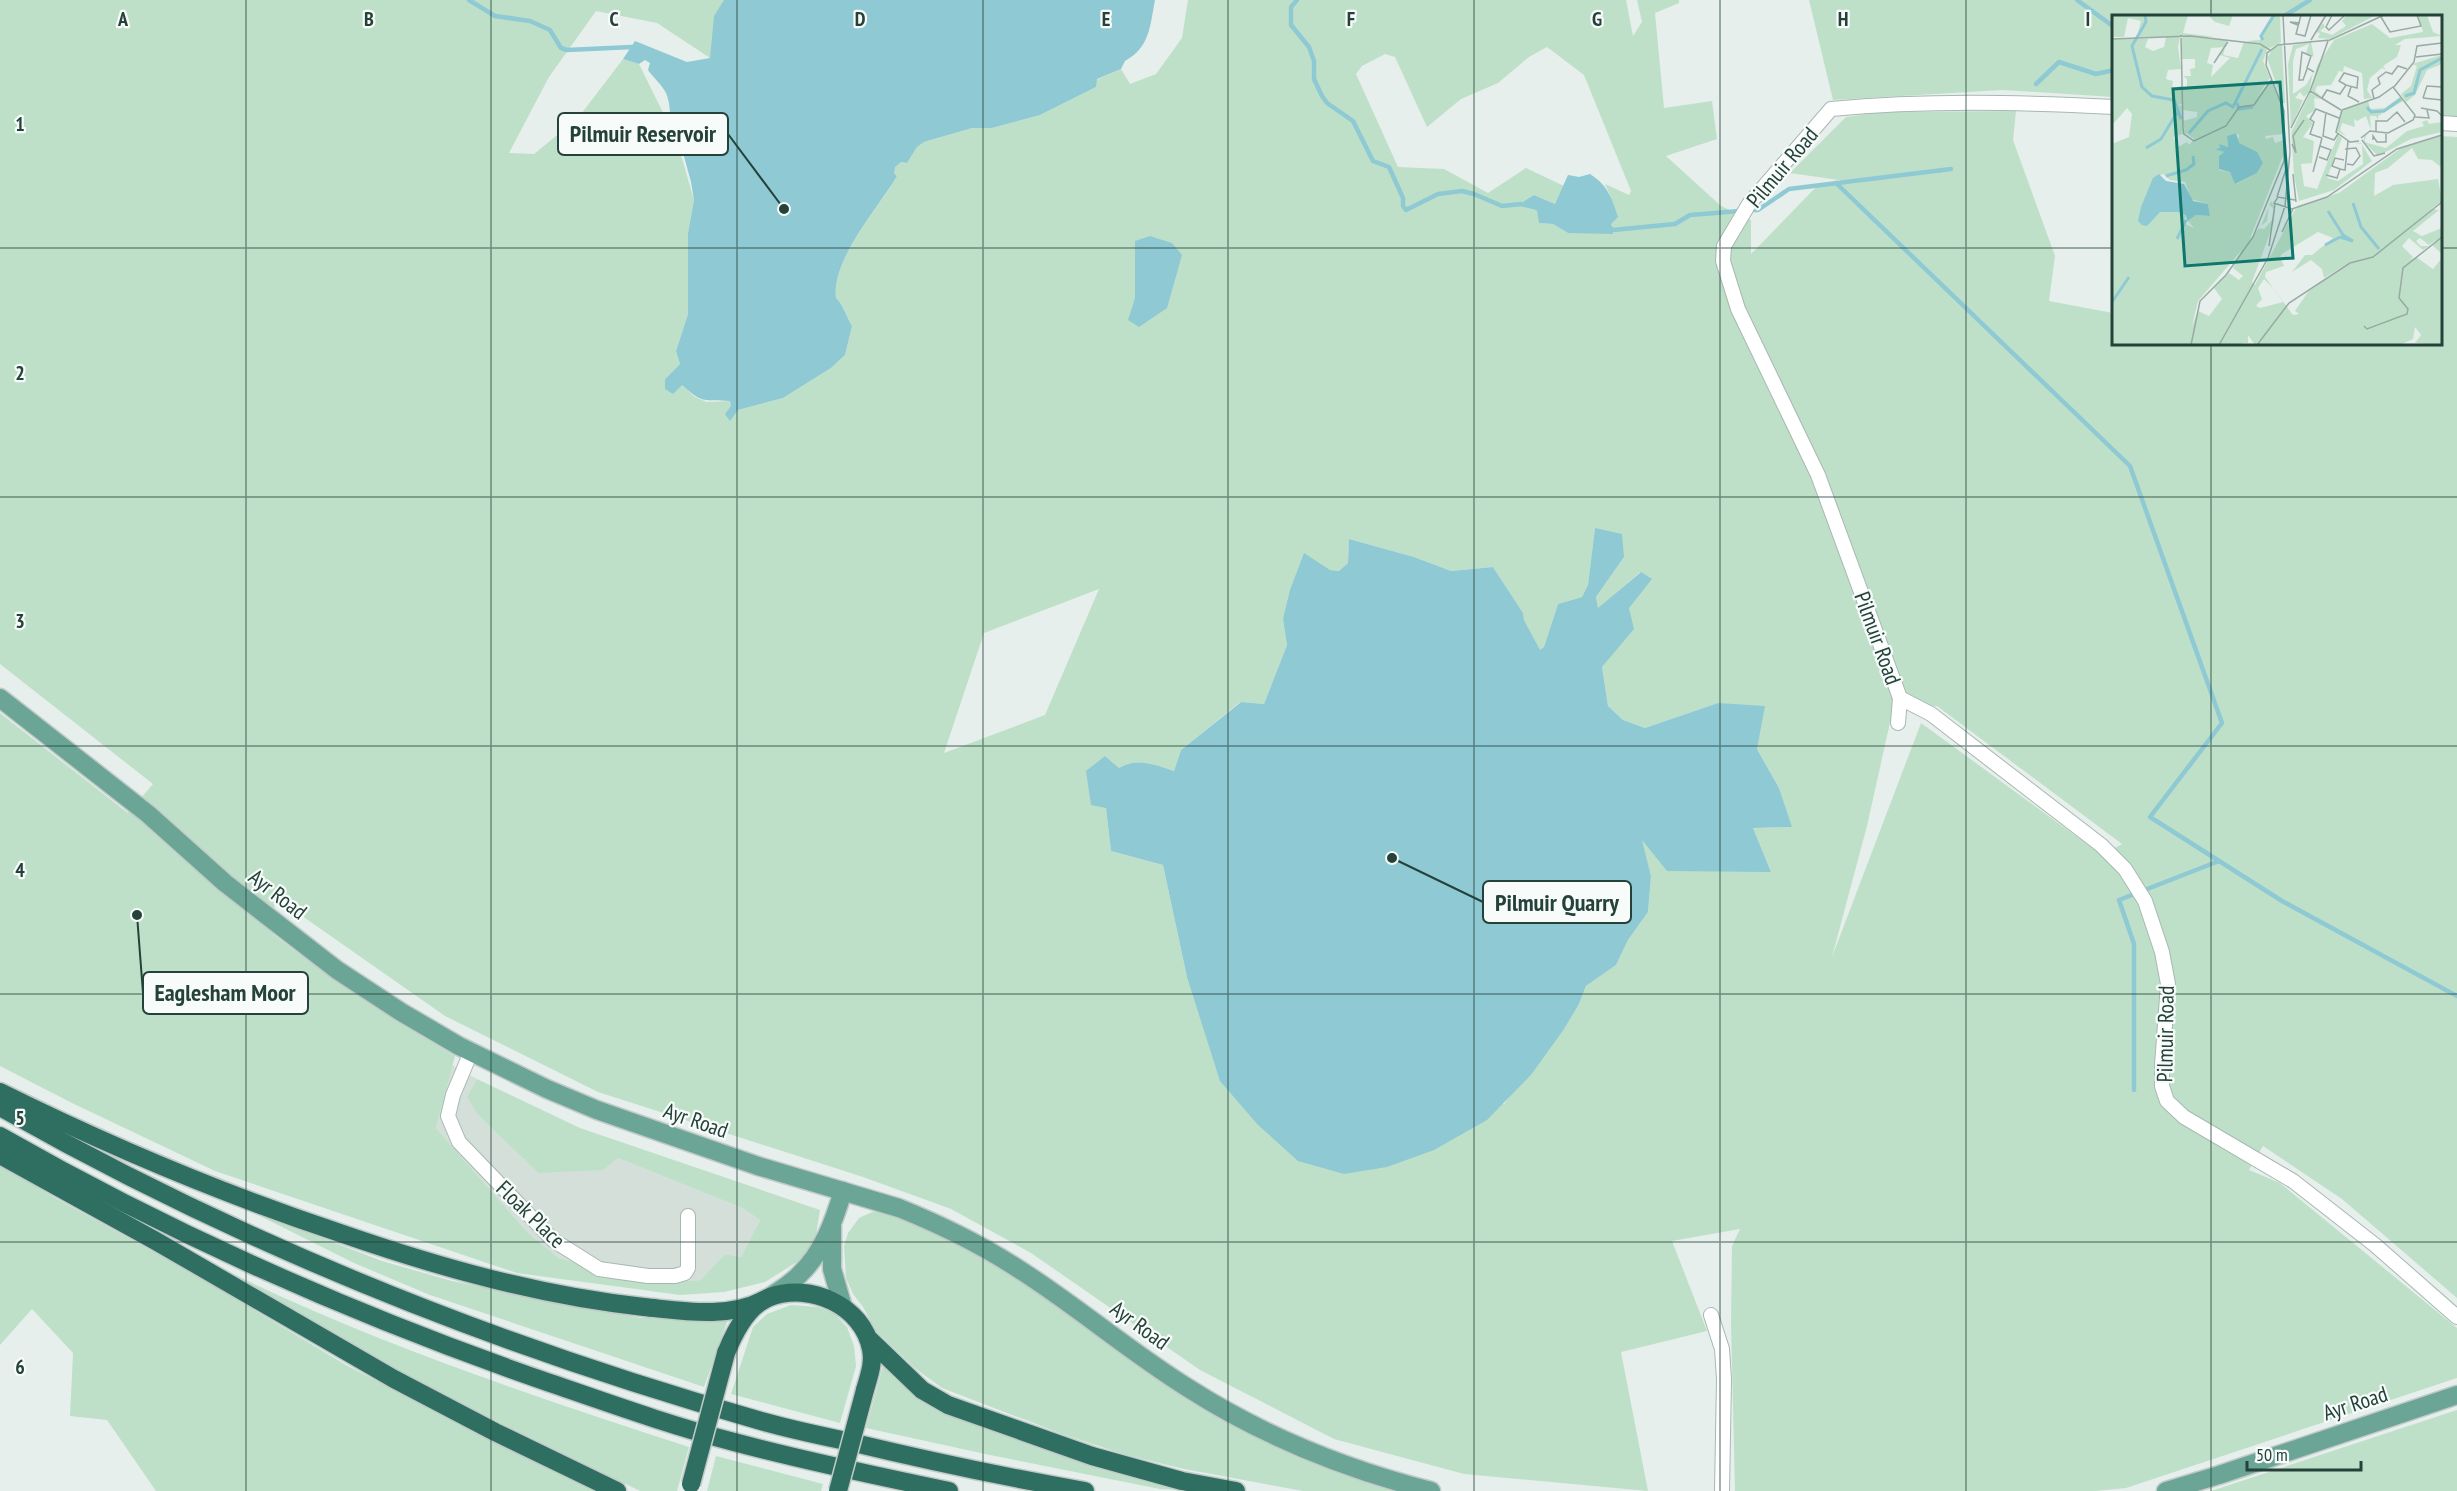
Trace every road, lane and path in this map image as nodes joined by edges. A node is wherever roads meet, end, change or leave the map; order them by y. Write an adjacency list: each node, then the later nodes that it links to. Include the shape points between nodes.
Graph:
1 (2112, 107): 5 (street, Pilmuir Road, via 1908,103 1832,109 1749,204 1724,246 1723,261 1738,309 1818,475)
2 (2442, 123): 3 (street)
3 (2457, 124)
4 (0, 698): 7 (main road, Ayr Road, via 148,814 225,883 338,970)
5 (1900, 698): 6 (street); 18 (street, Pilmuir Road, via 1931,714 2101,845 2125,869 2145,901 2168,984 2162,1065 2166,1101 2184,1117 2293,1181 2375,1245)
6 (1898, 723)
7 (471, 1052): 12 (main road, Ayr Road, via 597,1110); 13 (street, Floak Place, via 448,1116 459,1142 553,1240 598,1269 675,1276 688,1268)
8 (0, 1092): 15 (highway, via 83,1133 225,1193 414,1259 615,1304 715,1312 749,1308)
9 (0, 1107): 25 (highway, via 196,1211 475,1328 762,1422)
10 (0, 1136): 24 (highway, via 192,1238 484,1360 648,1417 734,1442)
11 (0, 1155): 22 (highway, via 385,1374)
12 (843, 1191): 14 (main road); 27 (main road, Ayr Road, via 932,1221 998,1256 1187,1388 1240,1419 1322,1456)
13 (688, 1216)
14 (832, 1225): 15 (main road, via 809,1265); 16 (main road, via 832,1269)
15 (767, 1299): 16 (highway, via 789,1293 812,1294); 21 (highway, bridge, via 737,1326 726,1353)
16 (843, 1307): 19 (highway, via 861,1323)
17 (1710, 1315): 28 (street, via 1722,1349)
18 (2457, 1317)
19 (868, 1338): 23 (highway, bridge, via 871,1367); 26 (highway, via 922,1390 948,1405 1092,1456 1182,1481)
20 (2457, 1395): 29 (main road, Ayr Road)
21 (691, 1487)
22 (617, 1491)
23 (838, 1491)
24 (949, 1491)
25 (1085, 1491)
26 (1236, 1491)
27 (1431, 1491)
28 (1722, 1491)
29 (2166, 1491)

